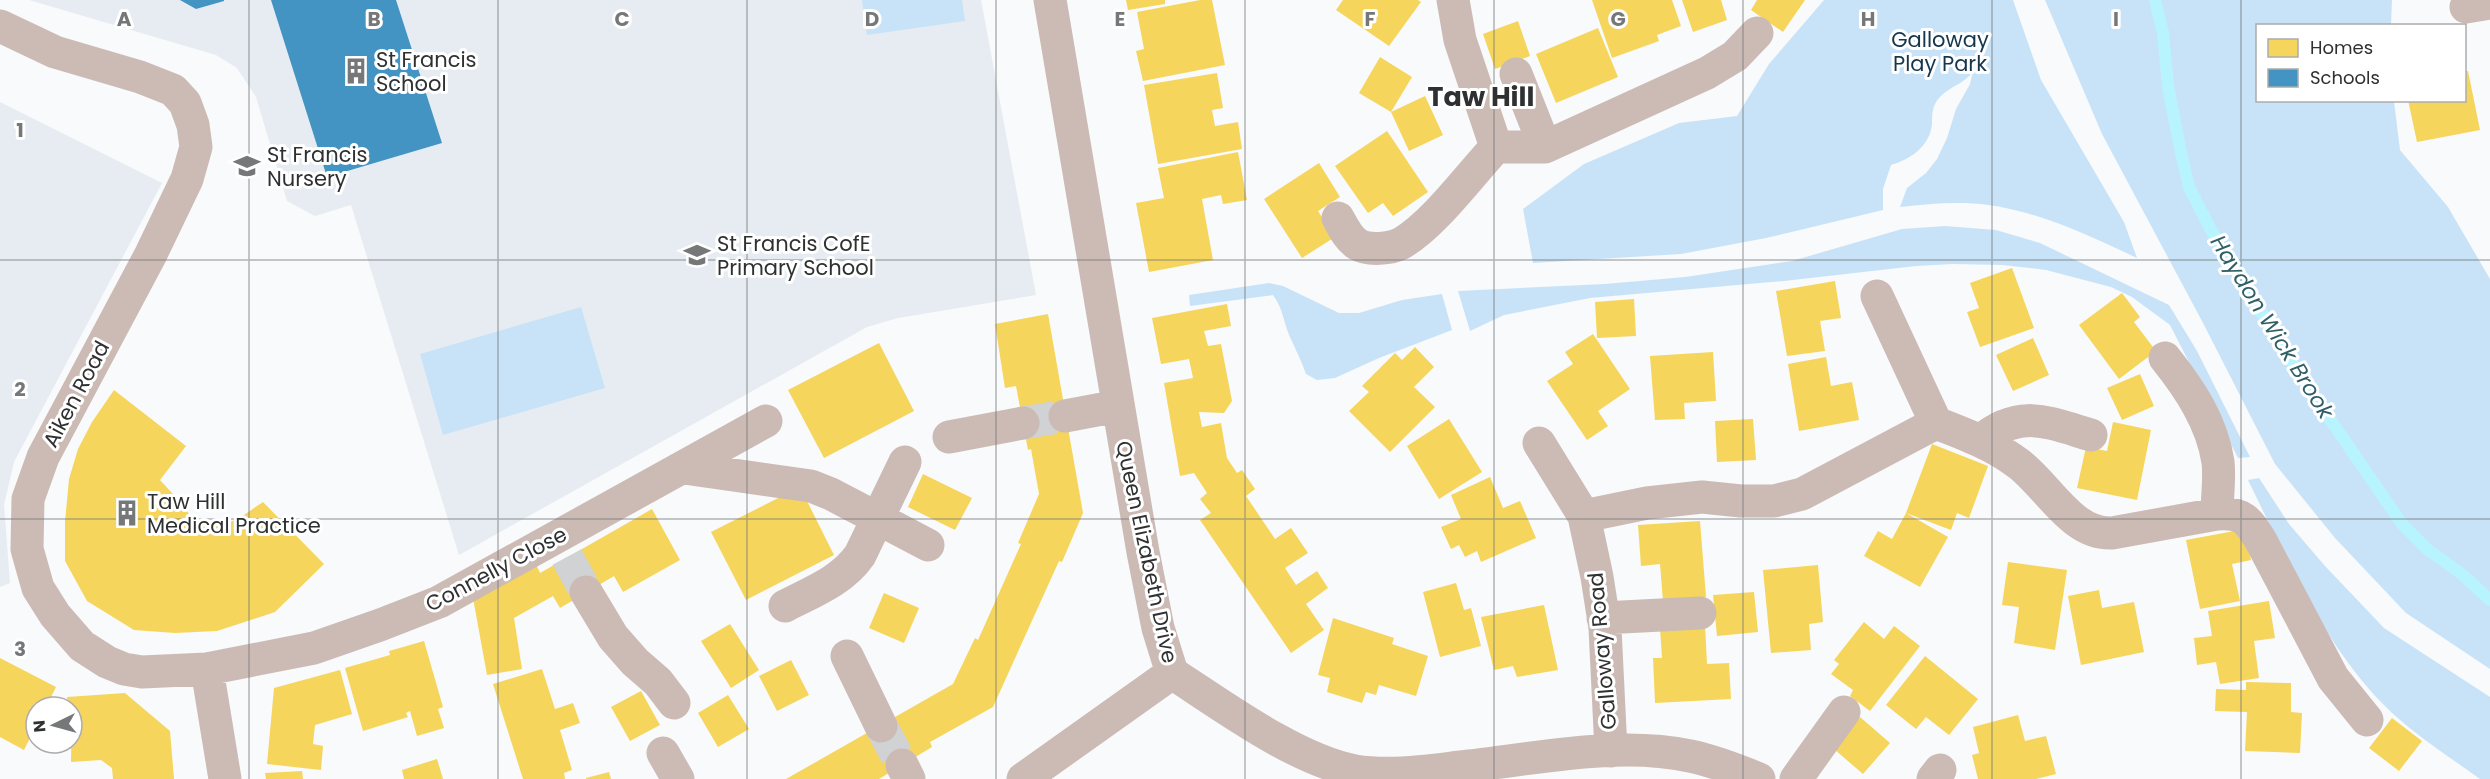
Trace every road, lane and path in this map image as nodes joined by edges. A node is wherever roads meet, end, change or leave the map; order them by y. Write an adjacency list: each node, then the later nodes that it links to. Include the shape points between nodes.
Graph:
1 (1050, 0): 11 (street, Queen Elizabeth Drive)
2 (1453, 0): 6 (street, via 1460,40)
3 (0, 26): 31 (street, Aiken Road, via 55,52 173,90 185,103 193,125 196,147 187,179 34,480 28,499 27,549 38,588 82,646 124,669)
4 (1757, 33): 7 (street, via 1735,56 1707,73)
5 (1516, 74): 7 (street)
6 (1496, 147): 7 (street); 8 (street, via 1425,226 1400,244 1375,248 1358,245)
7 (1545, 147)
8 (1338, 218)
9 (1876, 296): 15 (street)
10 (2165, 358): 22 (street, via 2187,386 2213,439 2218,463)
11 (1118, 406): 12 (street); 32 (street, Queen Elizabeth Drive, via 1156,618)
12 (1065, 416)
13 (766, 421): 21 (street, Connelly Close)
14 (1023, 423): 17 (street)
15 (1936, 423): 18 (street); 23 (street, via 1802,494 1774,501 1702,497)
16 (2091, 435): 18 (street, via 2026,419 1993,430)
17 (949, 437)
18 (1980, 441): 22 (street, via 2020,465 2089,530 2112,533)
19 (1539, 443): 23 (street, Galloway Road)
20 (904, 462): 24 (street)
21 (684, 468): 24 (street, via 811,486); 31 (street, Connelly Close, via 563,547 439,602 314,648)
22 (2217, 514): 35 (street, via 2241,515 2252,526 2333,678)
23 (1584, 516): 29 (street, Galloway Road)
24 (879, 519): 25 (street); 27 (street, via 851,568)
25 (928, 545)
26 (586, 592): 33 (street, via 613,637)
27 (785, 606)
28 (1700, 613): 29 (street)
29 (1603, 618): 37 (street, Galloway Road)
30 (847, 657): 36 (street)
31 (207, 669): 39 (street)
32 (1172, 673): 38 (street, Queen Elizabeth Drive, via 1274,737 1322,760); 40 (street)
33 (674, 703)
34 (1844, 712): 42 (street)
35 (2367, 720)
36 (881, 726)
37 (1611, 752): 38 (street, Queen Elizabeth Drive); 41 (street, Queen Elizabeth Drive, via 1691,756)
38 (1388, 776)
39 (225, 779)
40 (1023, 779)
41 (1759, 779)
42 (1796, 779)

